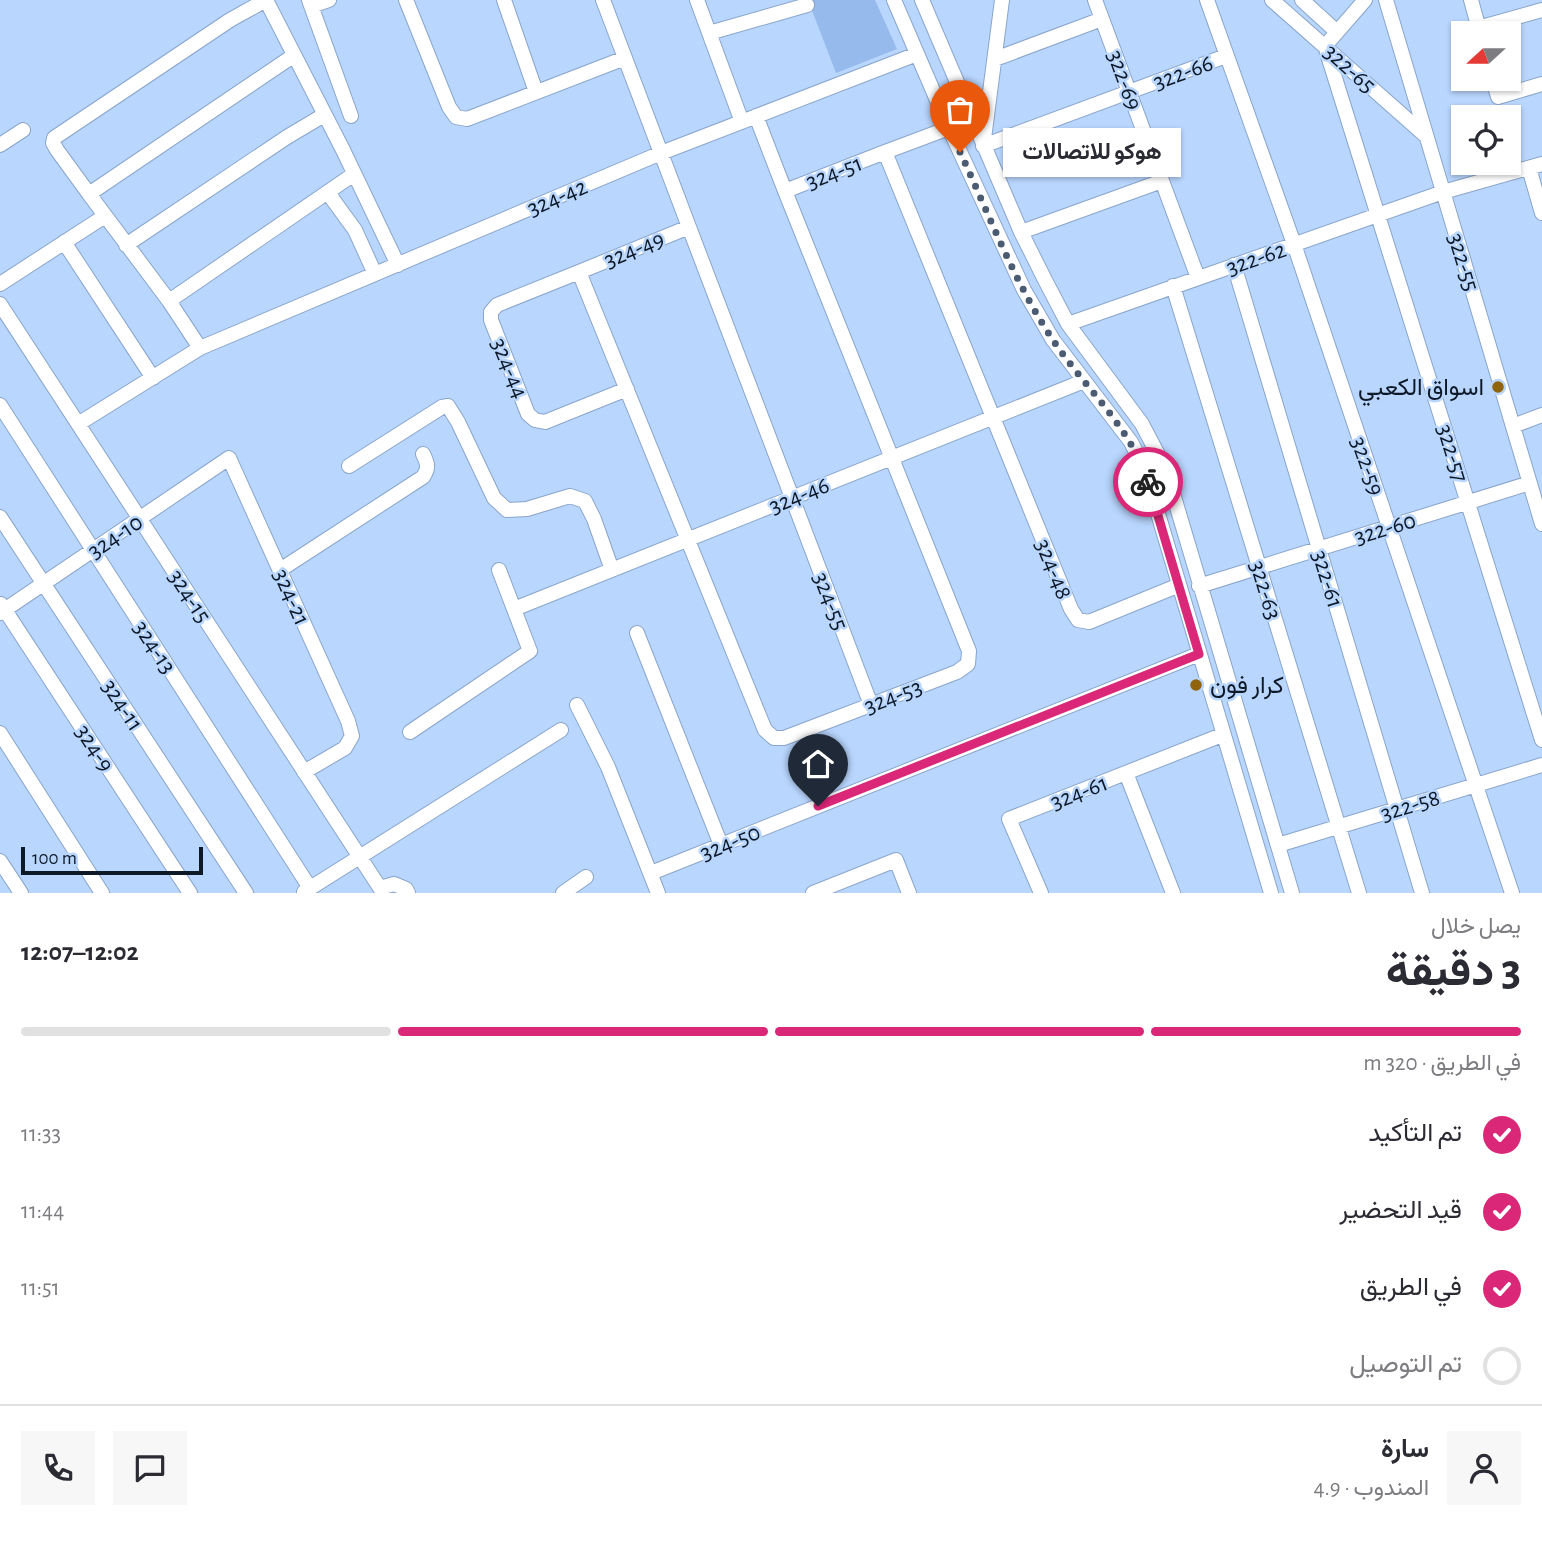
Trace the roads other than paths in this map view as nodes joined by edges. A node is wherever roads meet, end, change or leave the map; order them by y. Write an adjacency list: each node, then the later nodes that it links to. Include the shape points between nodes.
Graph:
1 (266, 0): 27 (street); 53 (street, via 54,138 57,150)
2 (329, 0): 17 (street)
3 (406, 0): 35 (street, via 456,117 467,119)
4 (504, 0): 35 (street)
5 (603, 0): 29 (street)
6 (697, 0): 24 (street)
7 (894, 0): 26 (street)
8 (922, 0): 44 (street)
9 (1002, 0): 30 (street)
10 (1095, 0): 20 (street, 322-69)
11 (1207, 0): 28 (street, 322-59)
12 (1272, 0): 25 (street, 322-65)
13 (1365, 0): 23 (street)
14 (1386, 0): 42 (street, 322-55)
15 (1471, 0): 21 (street)
16 (1305, 1): 23 (street, 322-65)
17 (310, 3): 38 (street)
18 (807, 5): 24 (street)
19 (1542, 10): 22 (street)
20 (1102, 19): 30 (street); 36 (street, 322-69)
21 (1476, 21)
22 (1509, 21)
23 (1337, 32): 25 (street)
24 (709, 33): 39 (street)
25 (1325, 46): 42 (street, 322-65); 56 (street, 322-57)
26 (917, 54): 39 (street, 324-42); 40 (street)
27 (293, 56): 37 (street); 53 (street)
28 (1226, 56): 36 (street, 322-66); 62 (street, 322-59)
29 (625, 58): 35 (street); 46 (street)
30 (995, 59): 44 (street)
31 (1542, 84): 32 (street)
32 (1521, 90)
33 (1496, 91): 34 (street, via 1498,97)
34 (1518, 91)
35 (537, 92)
36 (1129, 92): 44 (street, 322-66); 49 (street, 322-69)
37 (324, 115): 48 (street); 63 (street)
38 (351, 116)
39 (748, 119): 46 (street, 324-42); 50 (street)
40 (949, 128): 45 (street); 55 (street)
41 (23, 130): 43 (street)
42 (1427, 136): 51 (street, 322-55)
43 (0, 145)
44 (983, 146): 54 (street)
45 (886, 152): 50 (street, 324-51); 80 (street, 324-51)
46 (661, 153): 59 (street); 64 (street, 324-42)
47 (1535, 166): 51 (street, 322-62); 57 (street)
48 (354, 174): 52 (street); 64 (street)
49 (1163, 181): 60 (street); 68 (street, 322-69)
50 (785, 191): 84 (street, 324-51)
51 (1443, 192): 56 (street, 322-62); 82 (street, 322-55)
52 (328, 193): 67 (street, via 355,230); 71 (street)
53 (89, 194): 58 (street)
54 (1005, 196): 55 (street); 60 (street)
55 (984, 204): 76 (street, via 1052,340)
56 (1378, 214): 62 (street, 322-62); 90 (street, 322-57)
57 (1542, 214)
58 (104, 216): 61 (street); 63 (street)
59 (689, 227): 66 (street, 324-49); 88 (street, 324-49)
60 (1021, 232): 73 (street)
61 (64, 242): 69 (street); 75 (street)
62 (1294, 244): 65 (street, 322-62); 95 (street, 322-59)
63 (126, 245): 71 (street)
64 (398, 265): 67 (street, 324-42)
65 (1234, 265): 68 (street, 322-62); 97 (street, 322-61)
66 (579, 272): 77 (street, 324-49); 77 (street, 324-44, via 497,305 491,312 528,414 545,422)
67 (375, 274): 74 (street, 324-42)
68 (1198, 278): 70 (street, 322-62)
69 (0, 284)
70 (1173, 286): 73 (street, 322-62); 99 (street, 322-63)
71 (169, 301): 74 (street)
72 (0, 304): 81 (street, 324-15)
73 (1068, 324): 89 (street, via 1149,434)
74 (200, 348): 75 (street, 324-42)
75 (153, 378): 81 (street, 324-42)
76 (1084, 381): 80 (street, 324-46); 91 (street, via 1131,442)
77 (627, 389): 96 (street, 324-49)
78 (0, 405): 98 (street, 324-13)
79 (1542, 415): 82 (street)
80 (992, 417): 84 (street, 324-46); 104 (street, 324-48, via 1078,620 1089,622)
81 (78, 424): 93 (street, 324-15)
82 (1513, 426): 87 (street, 322-55)
83 (423, 454): 100 (street, via 428,470 423,477)
84 (892, 457): 88 (street, 324-46); 111 (street, 324-53, via 969,651 968,664)
85 (229, 458): 93 (street, 324-10); 100 (street, 324-21)
86 (349, 466): 102 (street, via 448,406 494,498 507,510 570,496 585,501)
87 (1530, 483): 90 (street, 322-60); 94 (street, 322-55)
88 (792, 498): 96 (street, 324-46); 111 (street, 324-55)
89 (1175, 499): 91 (street); 105 (street)
90 (1468, 502): 95 (street, 322-60); 116 (street, 322-57)
91 (1155, 505): 104 (street)
92 (0, 517): 103 (street, 324-11)
93 (140, 519): 98 (street, 324-10); 118 (street, 324-15)
94 (1542, 524)
95 (1389, 527): 97 (street, 322-60); 120 (street, 322-59)
96 (686, 540): 102 (street, 324-46); 111 (street, 324-53, via 765,730 784,738)
97 (1319, 549): 99 (street, 322-60); 122 (street, 322-61)
98 (93, 551): 103 (street, 324-10); 132 (street, 324-13)
99 (1260, 567): 105 (street, 322-60); 124 (street, 322-63)
100 (280, 570): 118 (street, 324-21, via 352,736 345,748)
101 (499, 570): 107 (street)
102 (612, 570): 107 (street, 324-46)
103 (43, 584): 106 (street, 324-10); 136 (street, 324-11)
104 (1177, 586): 109 (street)
105 (1199, 586): 121 (street)
106 (2, 609): 135 (street, 324-9)
107 (514, 609): 113 (street, via 530,651)
108 (637, 633): 125 (street)
109 (1199, 654): 115 (street); 125 (street, 324-50)
110 (577, 705): 129 (street)
111 (871, 705)
112 (561, 730): 127 (street)
113 (410, 732)
114 (0, 733): 134 (street)
115 (1222, 735): 119 (street, 324-61); 123 (street)
116 (1542, 740)
117 (1542, 765): 120 (street, 322-58)
118 (304, 772): 127 (street, 324-15)
119 (1126, 773): 142 (street, 324-61, via 1009,819); 143 (street)
120 (1476, 785): 122 (street, 322-58); 148 (street, 322-59)
121 (1264, 801): 123 (street); 126 (street)
122 (1397, 809): 124 (street, 322-58); 147 (street, 322-61)
123 (1246, 810): 144 (street)
124 (1339, 827): 126 (street, 322-58); 146 (street, 322-63)
125 (721, 845): 129 (street, 324-50)
126 (1278, 845): 145 (street)
127 (359, 856): 131 (street, 324-15); 132 (street)
128 (0, 861): 133 (street)
129 (651, 873): 139 (street)
130 (586, 877): 138 (street)
131 (378, 890): 137 (street, via 394,884)
132 (307, 891)
133 (21, 893)
134 (102, 893)
135 (190, 893)
136 (246, 893)
137 (408, 893)
138 (563, 893)
139 (658, 893)
140 (813, 893): 141 (street, via 896,860)
141 (909, 893)
142 (1041, 893)
143 (1173, 893)
144 (1271, 893)
145 (1292, 893)
146 (1359, 893)
147 (1422, 893)
148 (1512, 893)

